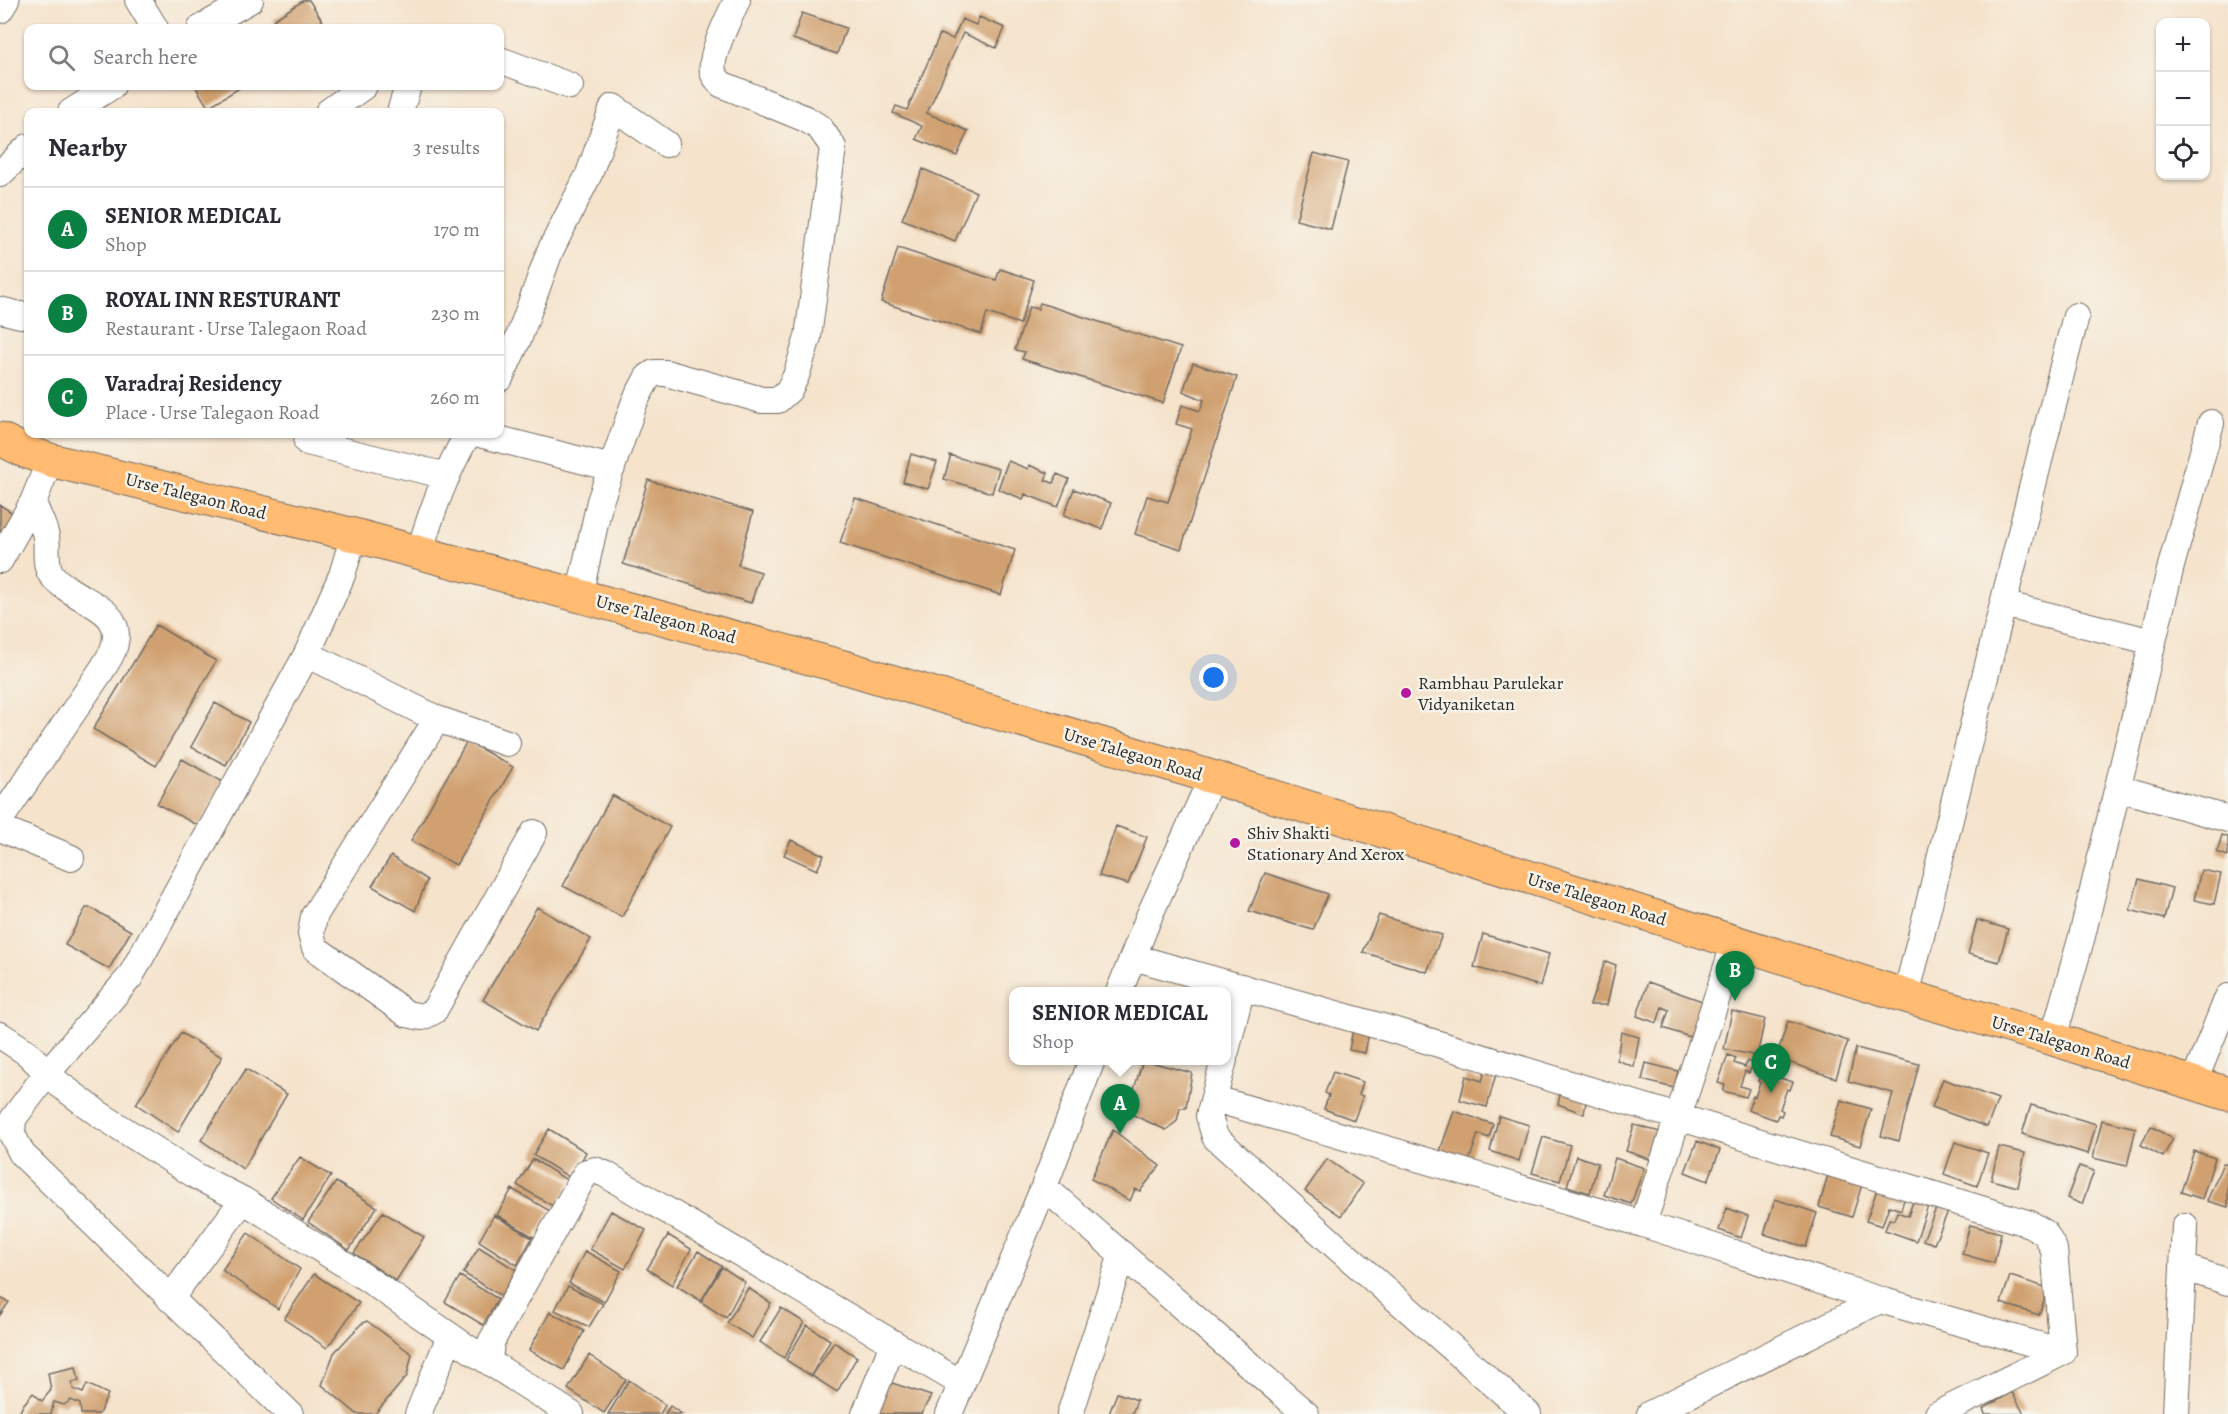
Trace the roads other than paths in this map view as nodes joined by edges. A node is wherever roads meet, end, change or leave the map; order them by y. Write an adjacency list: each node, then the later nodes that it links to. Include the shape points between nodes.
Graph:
1 (6, 0): 5 (street)
2 (138, 0): 6 (street)
3 (250, 0): 7 (street)
4 (737, 0): 28 (street, via 718,46 713,73 721,84 813,124 834,147 808,337 796,376 778,400 666,373 648,377 635,401)
5 (0, 10)
6 (153, 24)
7 (208, 24)
8 (504, 61): 9 (street)
9 (570, 86)
10 (106, 90): 13 (street)
11 (358, 90): 14 (street)
12 (407, 90): 15 (street)
13 (77, 108)
14 (334, 108)
15 (401, 108)
16 (666, 144): 22 (street, via 613,107 589,174 550,251 519,337)
17 (24, 151): 18 (street)
18 (0, 174)
19 (0, 310): 20 (street)
20 (24, 315)
21 (2076, 316): 35 (street)
22 (504, 365)
23 (2211, 423): 36 (street)
24 (466, 438): 29 (street)
25 (495, 438): 28 (street)
26 (307, 442): 29 (street)
27 (19, 451): 30 (street); 31 (highway, Urse Talegaon Road)
28 (612, 468): 34 (street, via 600,501)
29 (447, 476): 32 (street)
30 (33, 502): 33 (street); 43 (street, via 46,537 50,574 111,617 116,627 115,645)
31 (354, 535): 32 (highway, Urse Talegaon Road); 37 (street, via 342,574)
32 (419, 552): 34 (highway, Urse Talegaon Road)
33 (0, 560)
34 (579, 596): 40 (highway, Urse Talegaon Road, via 847,668)
35 (2003, 604): 36 (street); 51 (street)
36 (2153, 642): 41 (street)
37 (307, 654): 38 (street); 58 (street, via 130,977)
38 (437, 719): 39 (street); 45 (street, via 314,916 311,934 315,948 407,1014 422,1017 434,1011)
39 (507, 743)
40 (1212, 777): 47 (highway, Urse Talegaon Road); 48 (street)
41 (2118, 788): 42 (street); 55 (street)
42 (2228, 819)
43 (0, 820)
44 (0, 828): 46 (street)
45 (534, 833)
46 (71, 858)
47 (1735, 942): 51 (highway, Urse Talegaon Road); 62 (street)
48 (1133, 957): 49 (street); 50 (street)
49 (1121, 987)
50 (1242, 987): 53 (street); 62 (street)
51 (1906, 996): 55 (highway, Urse Talegaon Road)
52 (2228, 997): 59 (street)
53 (1231, 1034)
54 (0, 1035): 58 (street)
55 (2053, 1039): 59 (highway, Urse Talegaon Road)
56 (1090, 1065): 64 (street)
57 (1223, 1065): 61 (street)
58 (48, 1072): 63 (street, via 13,1119); 65 (street, via 99,1114 198,1177)
59 (2194, 1082): 60 (highway, Urse Talegaon Road)
60 (2228, 1094)
61 (1215, 1099): 66 (street); 85 (street, via 1209,1116 1215,1137)
62 (1677, 1116): 66 (street); 75 (street, via 2031,1224 2044,1233 2054,1249)
63 (6, 1137): 71 (street)
64 (1044, 1187): 68 (street); 77 (street)
65 (243, 1200): 71 (street); 73 (street)
66 (1643, 1224): 72 (street)
67 (2185, 1226): 69 (street)
68 (1122, 1254): 83 (street); 84 (street)
69 (2183, 1267): 70 (street); 88 (street)
70 (2228, 1282)
71 (170, 1299): 79 (street)
72 (1880, 1300): 75 (street); 86 (street)
73 (450, 1336): 76 (street); 80 (street)
74 (893, 1344): 76 (street, via 595,1170 587,1172 580,1183 491,1342); 77 (street); 81 (street)
75 (2063, 1352): 87 (street)
76 (489, 1362): 78 (street)
77 (961, 1383): 82 (street)
78 (574, 1411)
79 (290, 1414)
80 (418, 1414)
81 (865, 1414)
82 (949, 1414)
83 (1070, 1414)
84 (1306, 1414)
85 (1528, 1414)
86 (1650, 1414)
87 (1938, 1414)
88 (2176, 1414)

